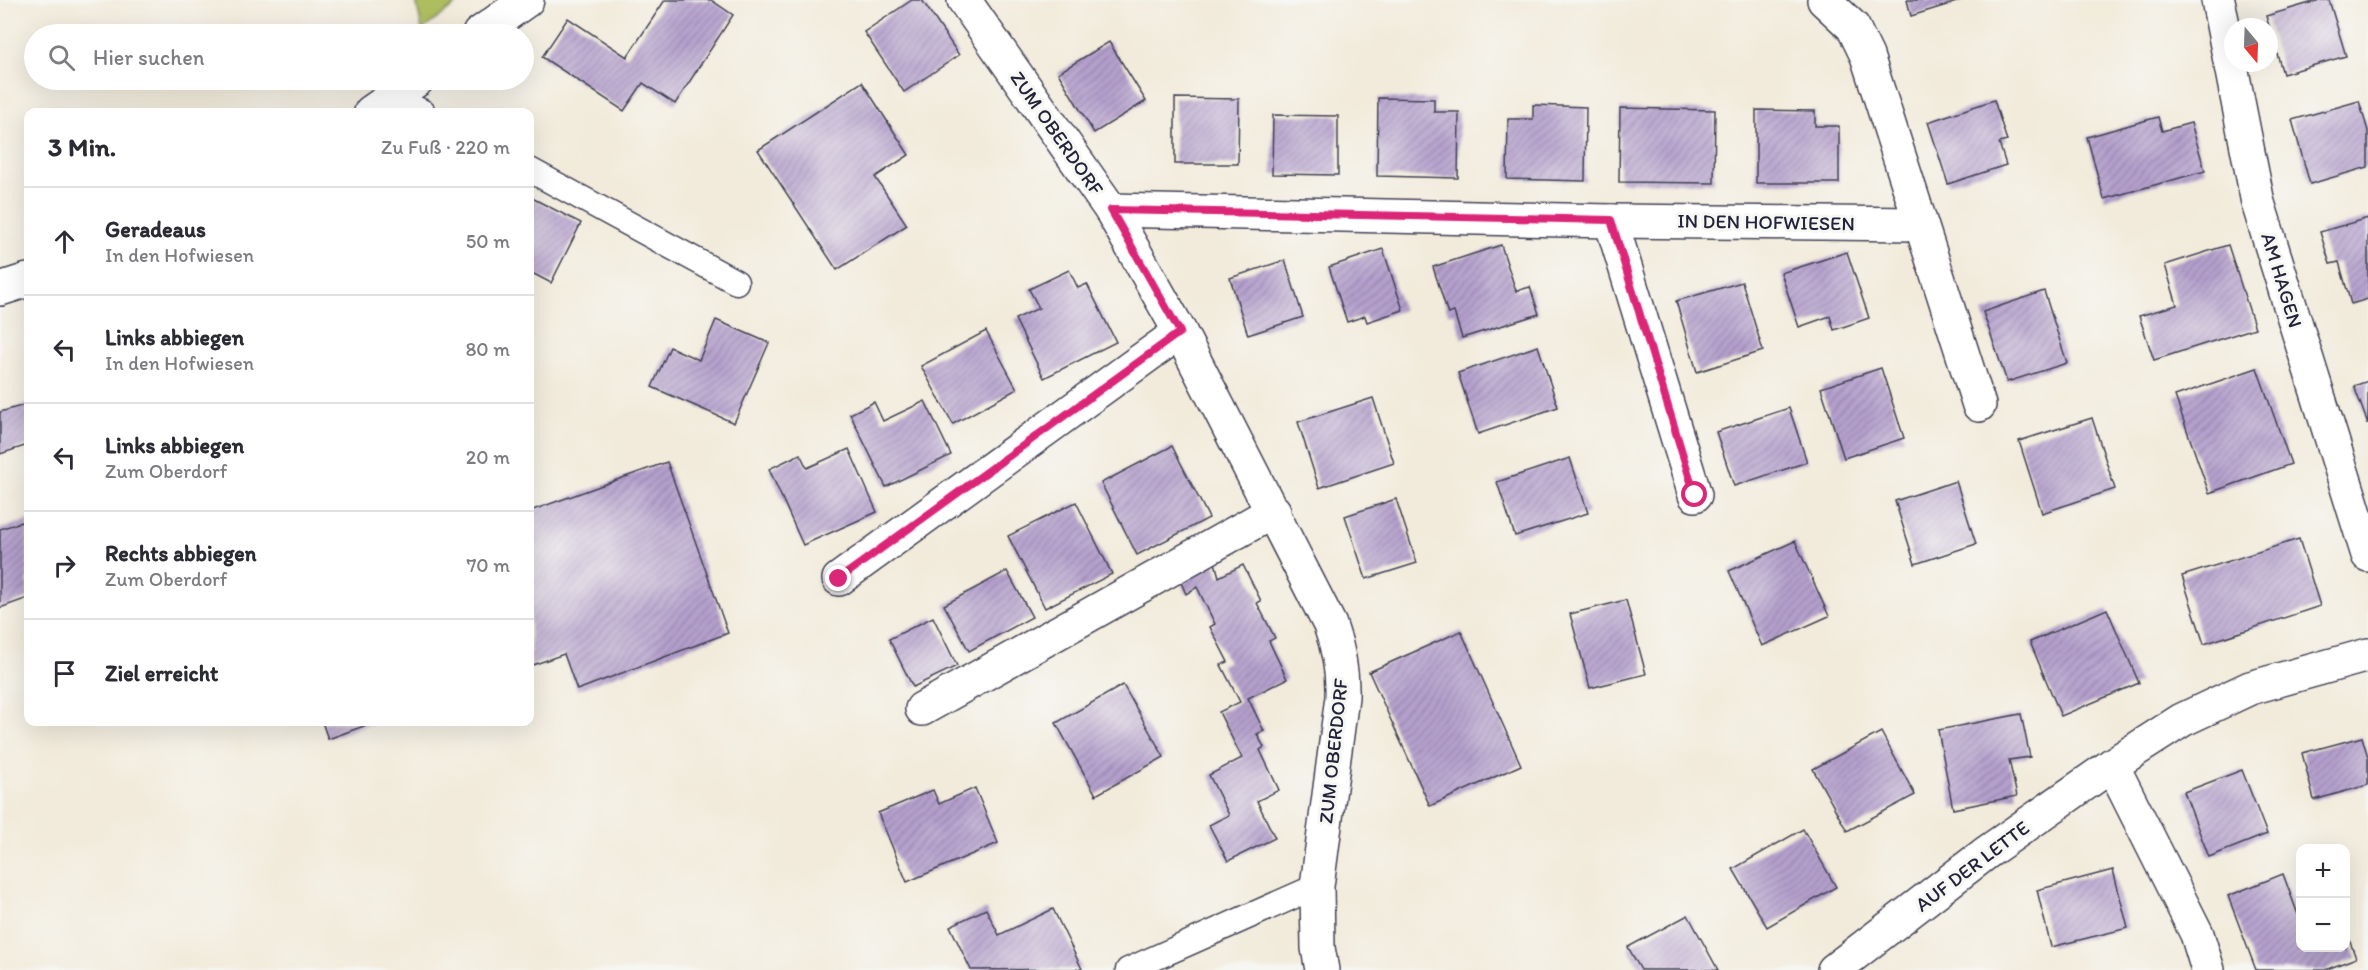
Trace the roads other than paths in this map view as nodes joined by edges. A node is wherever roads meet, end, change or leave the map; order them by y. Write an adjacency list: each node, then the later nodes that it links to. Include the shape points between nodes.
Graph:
1 (527, 0): 5 (street)
2 (964, 0): 9 (street, ZUM OBERDORF)
3 (1824, 0): 11 (street, via 1853,27 1868,56)
4 (2218, 0): 19 (street, AM HAGEN, via 2258,202)
5 (493, 24)
6 (393, 96): 7 (lane)
7 (416, 108)
8 (534, 172): 13 (lane)
9 (1111, 210): 10 (street, IN DEN HOFWIESEN); 15 (street, ZUM OBERDORF)
10 (1611, 220): 11 (street, IN DEN HOFWIESEN); 17 (street)
11 (1920, 224): 16 (street)
12 (24, 281): 14 (street)
13 (736, 282)
14 (0, 289)
15 (1180, 332): 18 (street, ZUM OBERDORF); 20 (street)
16 (1979, 405)
17 (1695, 495)
18 (1274, 511): 22 (street); 24 (street, ZUM OBERDORF, via 1330,625 1340,650 1343,674)
19 (2368, 555)
20 (839, 579)
21 (2368, 655): 23 (street, AUF DER LETTE, via 2250,688 2182,720)
22 (922, 709)
23 (2112, 765): 27 (street, AUF DER LETTE, via 1986,853); 28 (street, via 2197,934)
24 (1317, 886): 25 (lane); 26 (street, ZUM OBERDORF)
25 (1128, 970)
26 (1322, 970)
27 (1834, 970)
28 (2208, 970)

